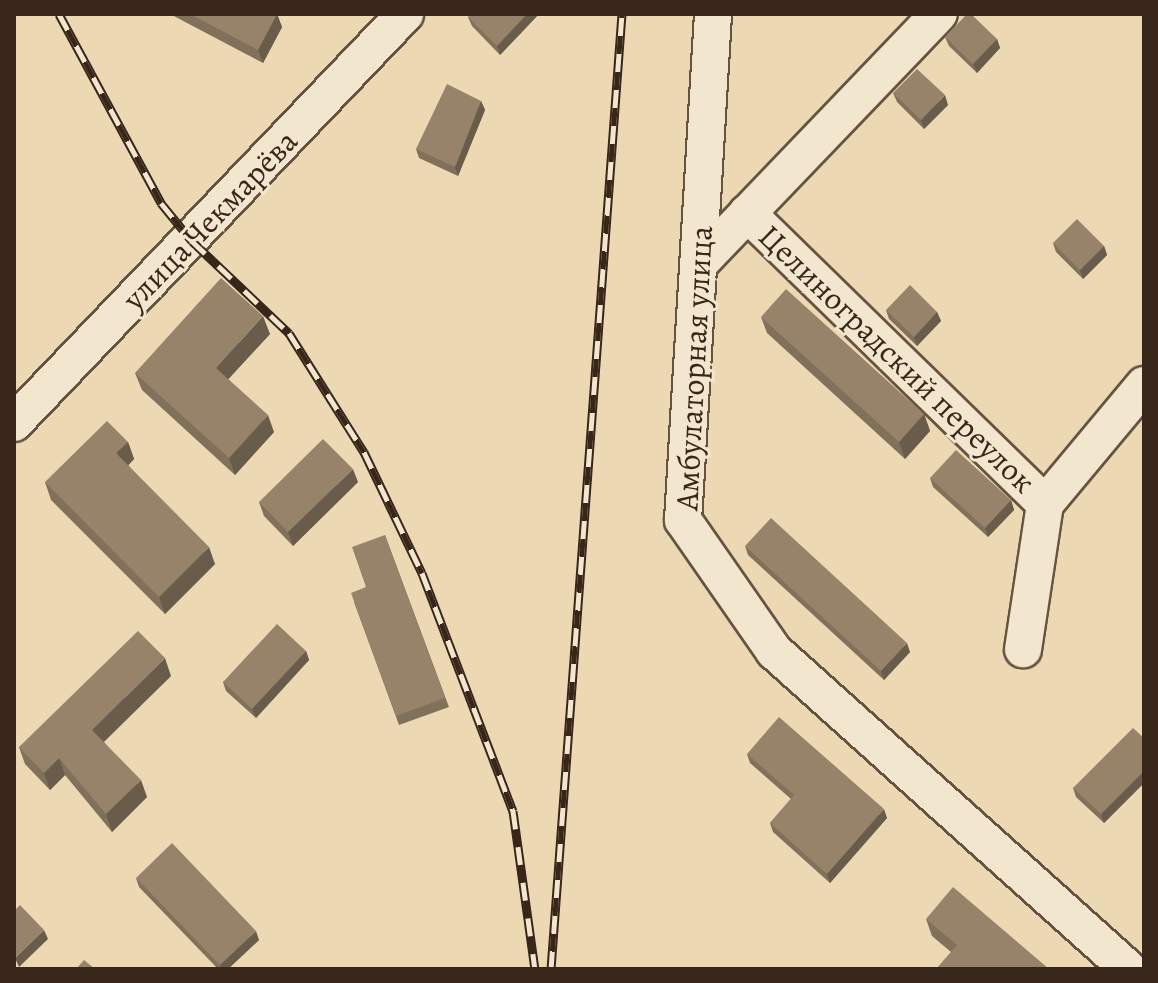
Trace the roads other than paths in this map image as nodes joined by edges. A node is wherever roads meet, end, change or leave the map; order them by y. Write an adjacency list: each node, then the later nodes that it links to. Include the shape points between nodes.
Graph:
1 (405, 14): 7 (street, улица Чекмарёва)
2 (713, 14): 5 (street, Амбулаторная улица)
3 (939, 14): 4 (street)
4 (747, 213): 5 (street); 8 (street, Целиноградский переулок)
5 (698, 265): 10 (street, Амбулаторная улица, via 683,520 774,651)
6 (1144, 385): 8 (street)
7 (14, 423)
8 (1045, 504): 9 (street, Целиноградский переулок)
9 (1023, 649)
10 (1129, 969)

